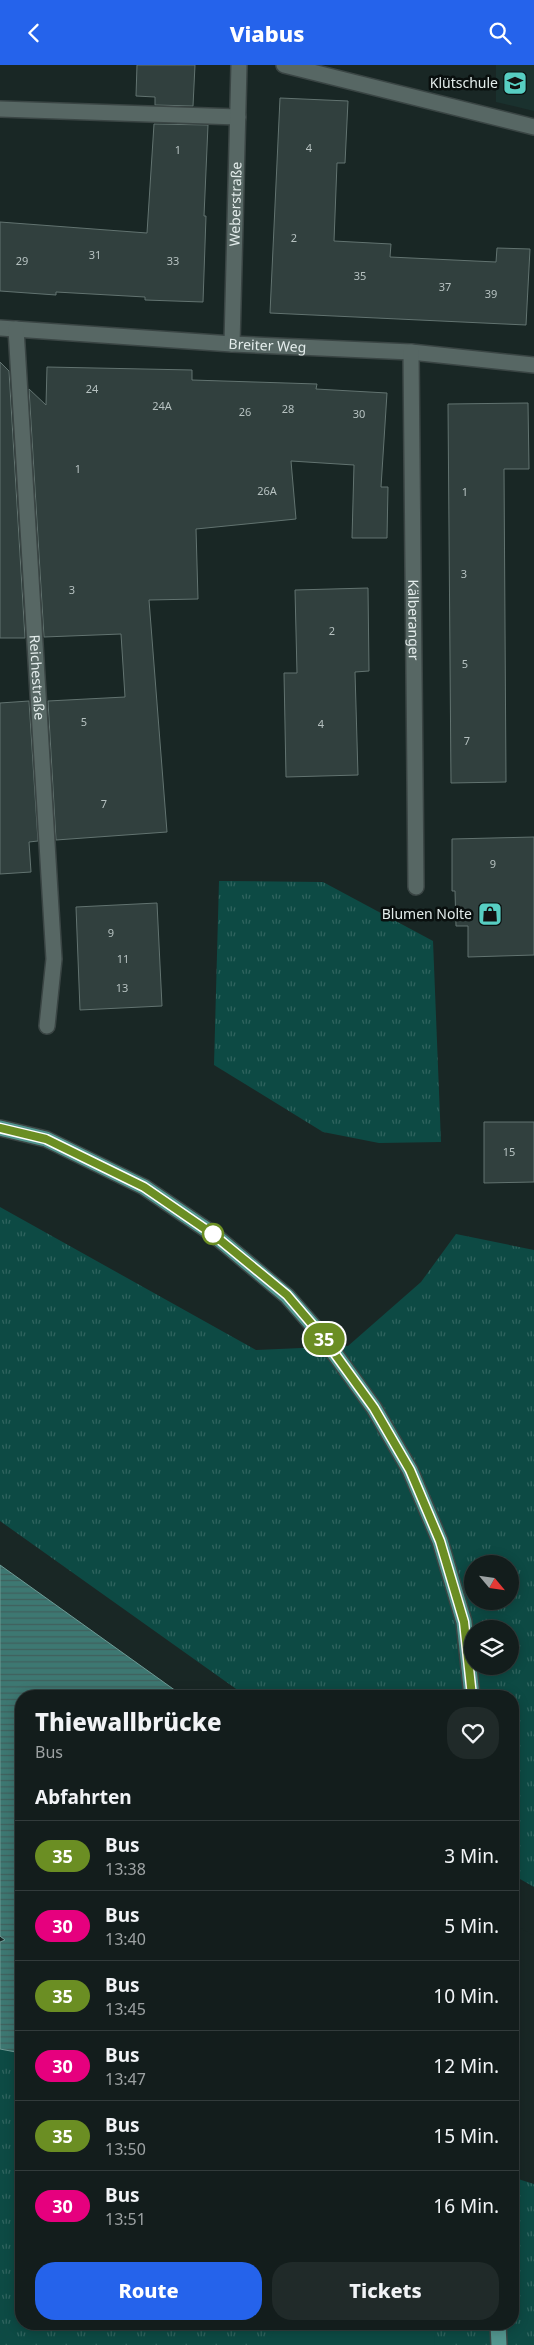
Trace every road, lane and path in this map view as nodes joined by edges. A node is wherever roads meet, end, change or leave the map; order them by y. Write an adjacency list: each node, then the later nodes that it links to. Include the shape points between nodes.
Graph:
1 (239, 65): 4 (street, Weberstraße)
2 (284, 65): 5 (street)
3 (0, 109): 4 (street)
4 (238, 117): 8 (street, Weberstraße)
5 (534, 127)
6 (0, 328): 7 (street, Breiter Weg)
7 (16, 329): 8 (street, Breiter Weg); 12 (street, Reichestraße, via 54,959)
8 (232, 344): 9 (street, Breiter Weg)
9 (411, 352): 10 (street, Breiter Weg); 11 (street, Kälberanger)
10 (534, 365)
11 (416, 887)
12 (47, 1025)
13 (0, 1128): 14 (main road, via 46,1139 144,1187 214,1235 287,1295 322,1336 374,1408 410,1470 440,1541 464,1622)
14 (471, 1690)
15 (498, 2330): 16 (main road)
16 (499, 2345)

